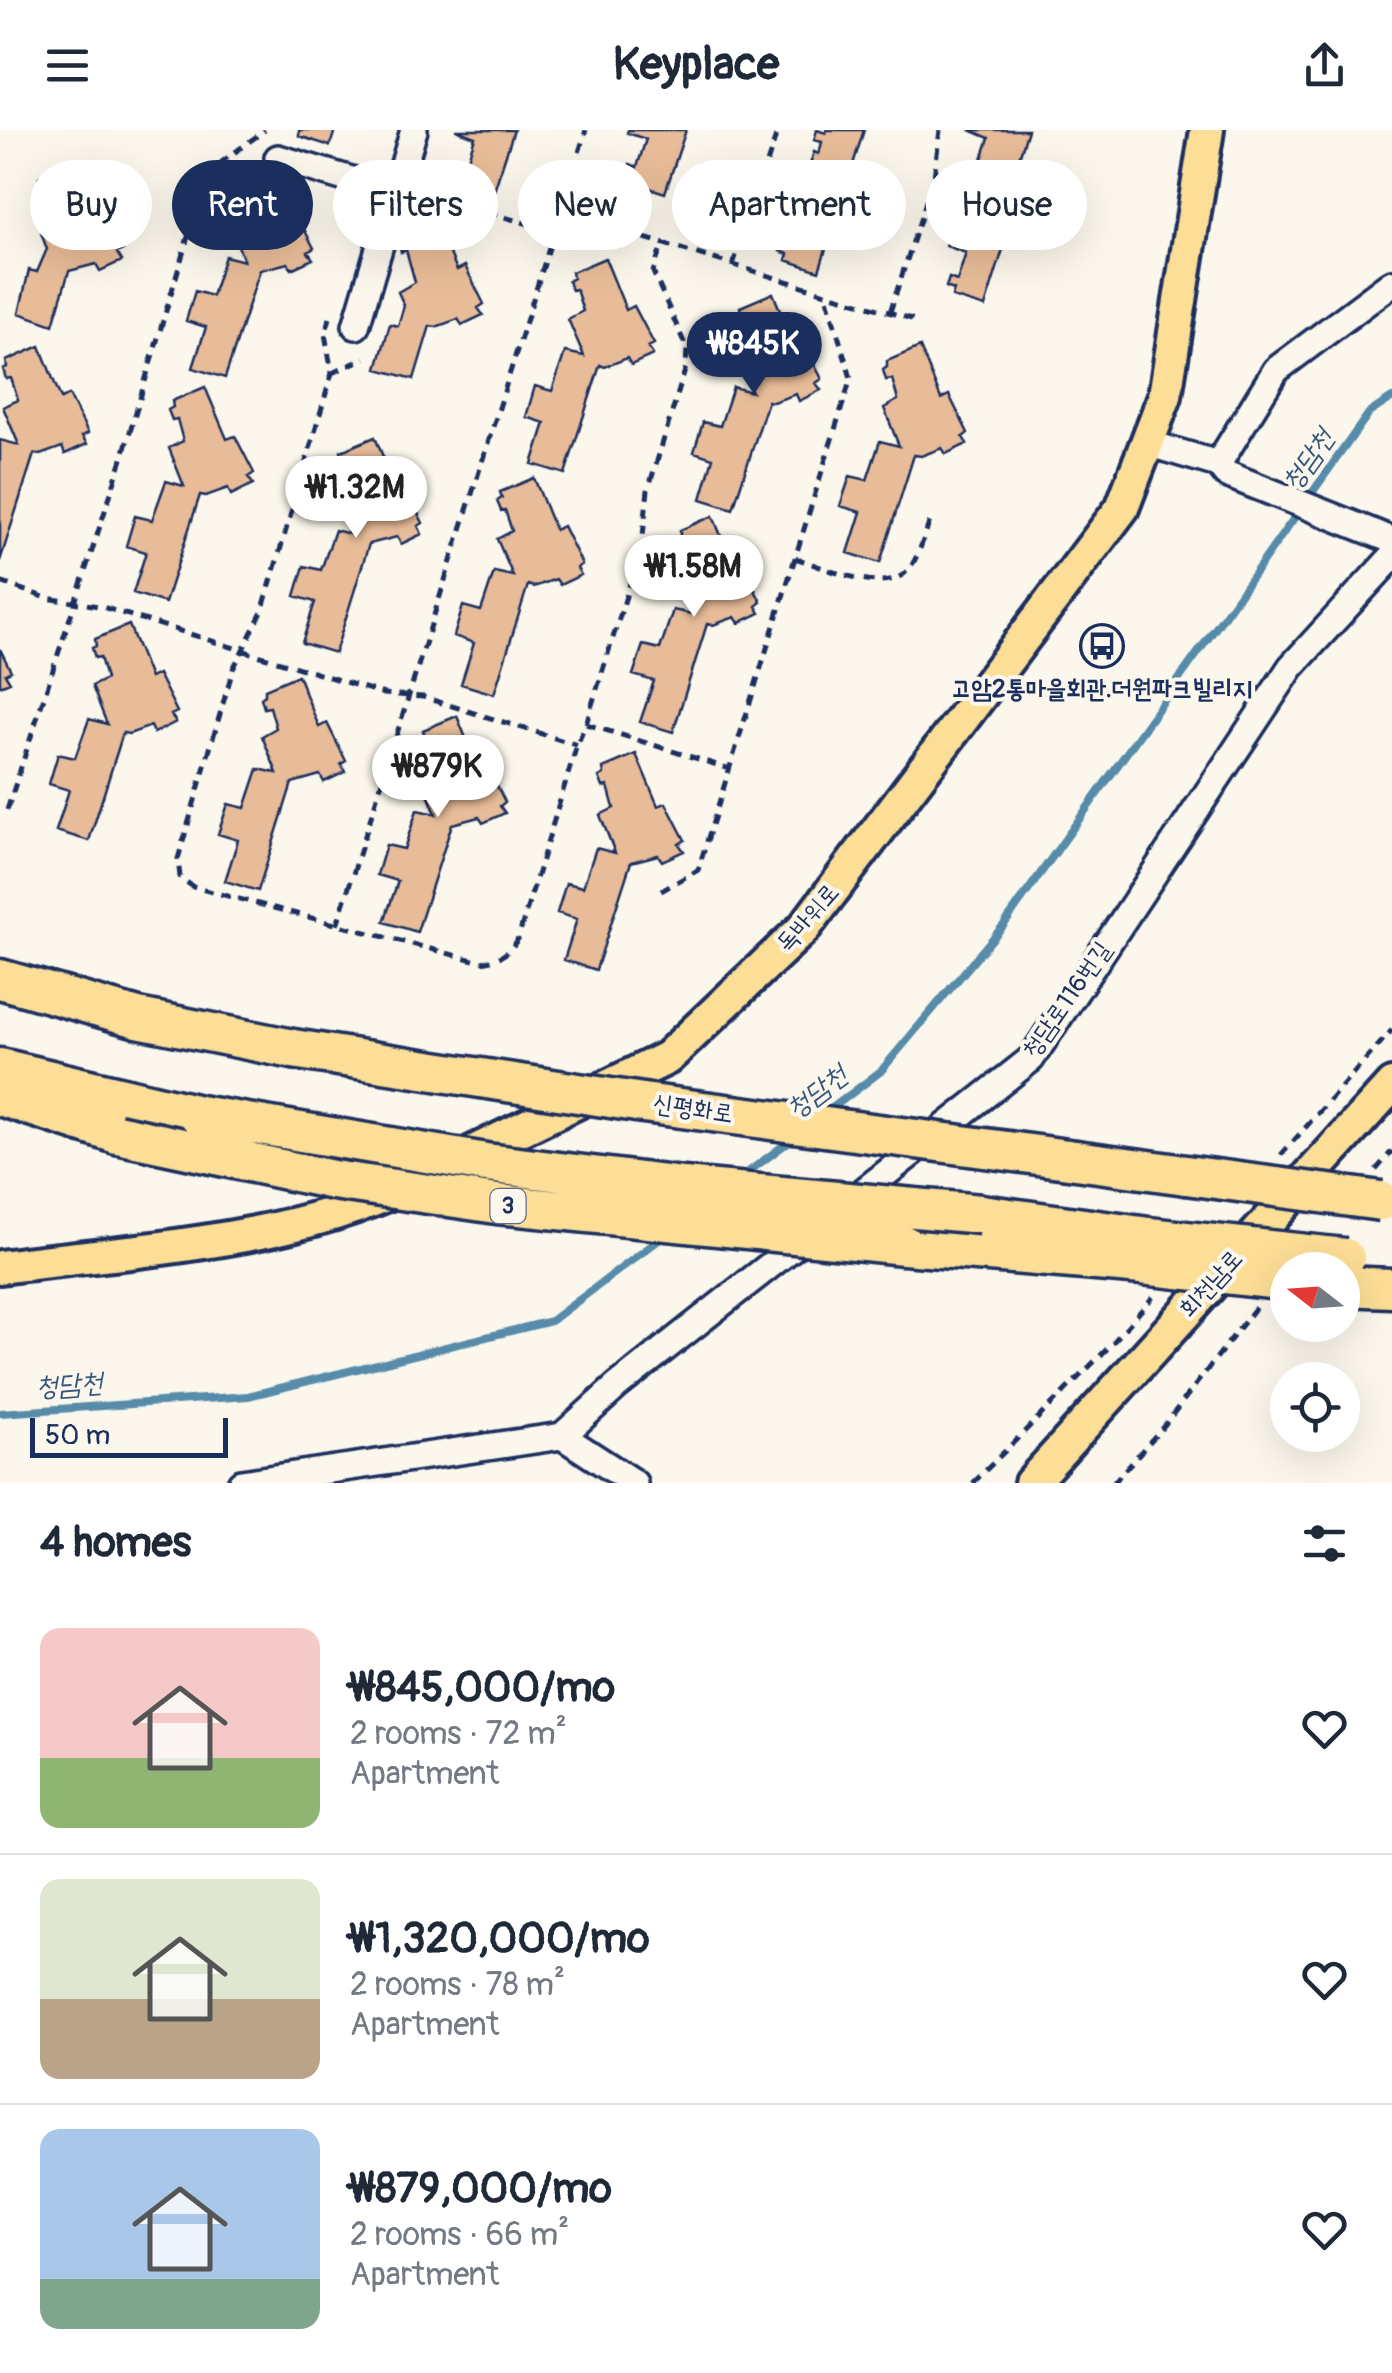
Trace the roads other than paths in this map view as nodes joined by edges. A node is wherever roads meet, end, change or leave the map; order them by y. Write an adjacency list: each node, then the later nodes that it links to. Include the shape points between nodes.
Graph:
1 (1207, 130): 9 (main road, 독바위로, via 1165,396)
2 (408, 131): 4 (street)
3 (278, 158): 5 (street)
4 (402, 160)
5 (333, 174)
6 (378, 250): 8 (street)
7 (1392, 283): 10 (street, via 1276,370)
8 (356, 326)
9 (1147, 443): 10 (street); 21 (main road, 독바위로, via 1122,508 804,928 668,1058 375,1200 264,1232)
10 (1222, 469): 11 (street)
11 (1392, 540)
12 (1392, 557): 26 (street, 청담로116번길, via 1291,667 1030,1058)
13 (0, 979): 17 (highway, 신평화로, bridge, via 138,1018 293,1049 643,1103)
14 (0, 1068): 18 (highway, 3, bridge, via 199,1114 486,1163 981,1214)
15 (1392, 1085): 29 (main road, 회천남로)
16 (0, 1096): 18 (highway, 3, bridge, via 117,1134 333,1180 497,1204 904,1245)
17 (1387, 1201)
18 (1141, 1250): 19 (highway, 3, bridge); 25 (highway, 3, bridge)
19 (1270, 1264)
20 (1392, 1265): 22 (highway, 3)
21 (0, 1267)
22 (1360, 1270)
23 (1360, 1277): 24 (highway, 3)
24 (1392, 1288)
25 (1270, 1289)
26 (562, 1436): 27 (street); 28 (street)
27 (241, 1483)
28 (634, 1483)
29 (1031, 1483)

